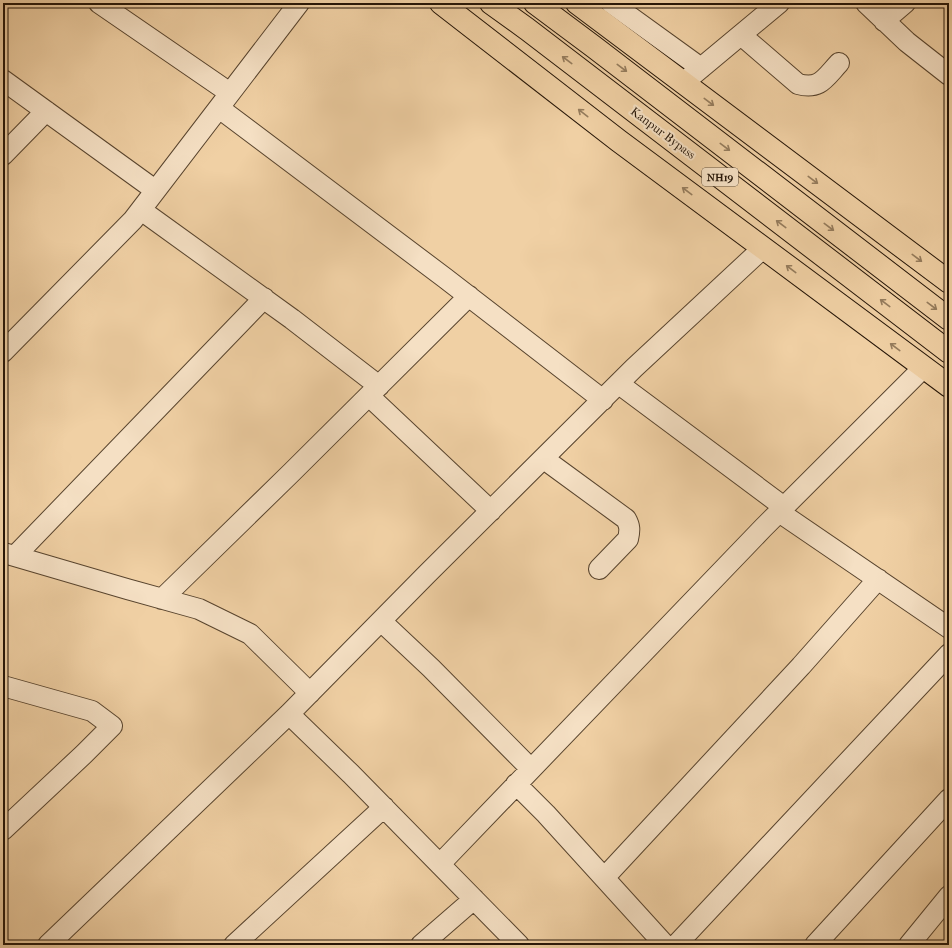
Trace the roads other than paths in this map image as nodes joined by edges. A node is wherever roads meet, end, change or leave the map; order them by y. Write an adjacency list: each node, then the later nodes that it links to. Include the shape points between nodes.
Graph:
1 (99, 3): 18 (street)
2 (299, 3): 18 (street)
3 (441, 3): 23 (main road, one-way to 3, via 619,141)
4 (491, 3): 29 (main road, Kanpur Bypass / NH19, one-way to 4)
5 (535, 3): 27 (main road, NH19, one-way to 27)
6 (576, 3): 17 (main road)
7 (611, 3): 14 (street)
8 (779, 3): 12 (street)
9 (866, 3): 11 (street)
10 (905, 3): 11 (street)
11 (884, 21): 15 (street)
12 (741, 35): 13 (street, via 798,84 815,85); 14 (street)
13 (839, 63)
14 (701, 68): 17 (street)
15 (949, 75)
16 (3, 80): 19 (street)
17 (683, 83): 24 (main road, one-way to 24)
18 (224, 100): 21 (street); 25 (street)
19 (46, 111): 20 (street); 21 (street)
20 (3, 155)
21 (155, 190): 22 (street)
22 (141, 210): 26 (street); 28 (street)
23 (763, 248): 30 (main road, one-way to 23); 31 (street)
24 (949, 282)
25 (469, 296): 33 (street); 34 (street)
26 (264, 298): 33 (street, via 292,319); 38 (street)
27 (949, 319)
28 (3, 352)
29 (949, 352)
30 (923, 368): 32 (main road); 36 (street)
31 (618, 384): 34 (street); 36 (street)
32 (949, 386)
33 (374, 391): 37 (street); 41 (street)
34 (603, 400): 35 (street)
35 (544, 459): 37 (street); 39 (street, via 626,519 630,532 628,538)
36 (782, 510): 40 (street); 48 (street)
37 (491, 511): 42 (street)
38 (9, 554): 41 (street)
39 (599, 569)
40 (878, 579): 43 (street); 54 (street, via 801,666)
41 (162, 599): 46 (street, via 199,609 250,634)
42 (381, 621): 46 (street); 48 (street)
43 (949, 628)
44 (949, 654): 63 (street)
45 (3, 686): 52 (street, via 92,711 112,726)
46 (310, 693): 47 (street)
47 (289, 714): 51 (street); 58 (street)
48 (531, 768): 49 (street)
49 (516, 784): 53 (street); 54 (street)
50 (949, 799): 57 (street)
51 (384, 807): 53 (street); 59 (street)
52 (3, 830)
53 (440, 864): 56 (street)
54 (604, 878): 62 (street)
55 (949, 896): 64 (street)
56 (474, 899): 60 (street); 61 (street)
57 (821, 943)
58 (48, 945)
59 (234, 945)
60 (421, 945)
61 (519, 945)
62 (665, 945)
63 (676, 945)
64 (909, 945)

